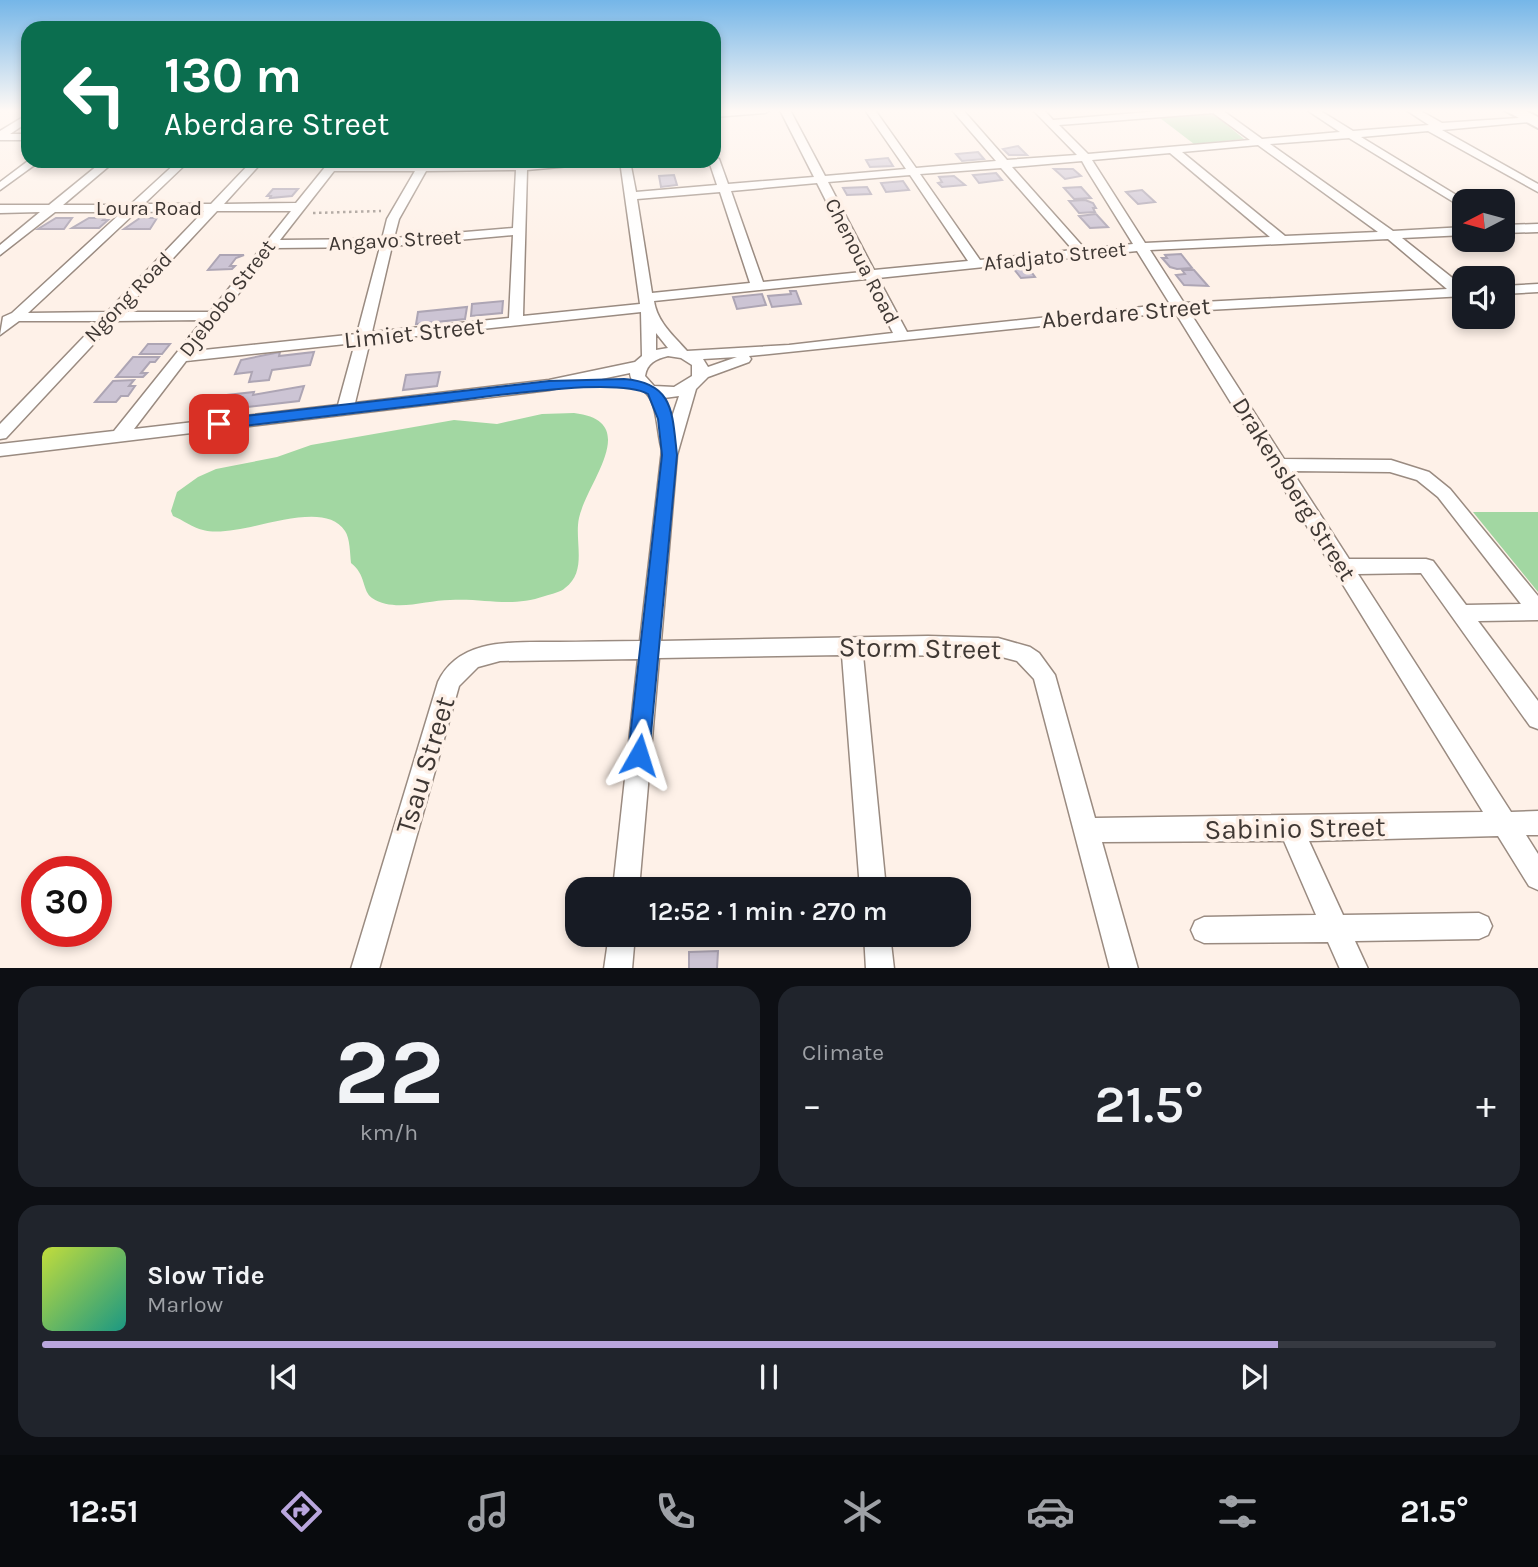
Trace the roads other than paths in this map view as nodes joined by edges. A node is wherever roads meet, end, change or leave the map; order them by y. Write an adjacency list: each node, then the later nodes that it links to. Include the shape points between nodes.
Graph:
1 (808, 155): 21 (street, Chenoua Road)
2 (901, 155): 20 (street)
3 (995, 155): 10 (street)
4 (1108, 155): 9 (street)
5 (1179, 155): 37 (street)
6 (1279, 155): 36 (street)
7 (1385, 155): 26 (street)
8 (1482, 155): 24 (street)
9 (1085, 157): 10 (street); 40 (street, Drakensberg Street)
10 (1002, 164): 20 (street); 42 (street)
11 (26, 168): 22 (street)
12 (102, 168): 30 (street)
13 (176, 168): 27 (street)
14 (251, 168): 28 (street, Ngong Road)
15 (330, 168): 31 (street, Djebobo Street)
16 (422, 168): 38 (street, via 396,211)
17 (522, 168): 34 (street)
18 (626, 168): 25 (street)
19 (717, 168): 23 (street)
20 (912, 172): 21 (street); 43 (street)
21 (820, 180): 23 (street); 44 (street, Chenoua Road)
22 (0, 187)
23 (724, 188): 25 (street); 46 (street)
24 (1538, 189)
25 (630, 196): 50 (street)
26 (1452, 198)
27 (133, 208): 28 (street, Loura Road); 30 (street, Loura Road); 53 (street)
28 (213, 208): 31 (street, Loura Road); 54 (street, Ngong Road)
29 (0, 209): 30 (street, Loura Road)
30 (52, 209): 41 (street)
31 (297, 210): 39 (street, Djebobo Street)
32 (1538, 228): 33 (street)
33 (1516, 229)
34 (519, 231): 38 (street, Angavo Street); 55 (street)
35 (1452, 232): 36 (street, Afadjato Street)
36 (1391, 235): 37 (street, Afadjato Street); 45 (street)
37 (1283, 240): 40 (street, Afadjato Street)
38 (386, 243): 39 (street, Angavo Street); 58 (street)
39 (270, 244): 52 (street, Djebobo Street)
40 (1140, 247): 42 (street, Afadjato Street); 51 (street, Drakensberg Street)
41 (0, 251)
42 (1082, 253): 43 (street, Afadjato Street)
43 (977, 264): 44 (street, Afadjato Street)
44 (870, 275): 46 (street, Afadjato Street); 57 (street, Chenoua Road)
45 (1452, 284)
46 (758, 286): 50 (street, Afadjato Street)
47 (1538, 288): 48 (street)
48 (1515, 289)
49 (1452, 293): 51 (street, Aberdare Street)
50 (647, 305): 55 (street, Limiet Street); 60 (street, via 659,327); 62 (street)
51 (1178, 307): 57 (street, Aberdare Street); 72 (street, Drakensberg Street)
52 (213, 316): 54 (street); 61 (street, Djebobo Street)
53 (7, 317): 54 (street); 56 (street)
54 (110, 317): 68 (street, Ngong Road)
55 (516, 322): 58 (street, Limiet Street)
56 (0, 331)
57 (902, 337): 59 (street, Aberdare Street)
58 (363, 338): 61 (street, Limiet Street); 67 (street)
59 (789, 349): 60 (street, Aberdare Street); 63 (street, Aberdare Street)
60 (685, 354): 62 (street, via 668,352); 63 (street, via 701,365)
61 (181, 357): 69 (street, Djebobo Street)
62 (645, 362): 64 (street); 66 (street, via 637,376)
63 (702, 374): 65 (street)
64 (549, 386): 66 (street); 67 (street)
65 (690, 387): 66 (street, via 676,392); 71 (street)
66 (648, 388): 71 (street, via 665,419)
67 (345, 410): 69 (street)
68 (0, 434)
69 (119, 436): 70 (street)
70 (0, 450)
71 (670, 455): 77 (street)
72 (1279, 465): 73 (street, Drakensberg Street); 74 (street, via 1391,466 1423,476 1444,493)
73 (1343, 567): 75 (street, via 1426,566); 80 (street, Drakensberg Street)
74 (1538, 612): 75 (street)
75 (1461, 613): 78 (street)
76 (852, 646): 77 (street, Storm Street); 82 (street, Storm Street, via 998,647 1032,659 1044,675); 84 (street)
77 (649, 648): 83 (street); 91 (street, Tsau Street, via 488,653 456,672)
78 (1538, 719)
79 (1538, 823): 80 (street, Sabinio Street)
80 (1505, 825): 81 (street, Sabinio Street); 85 (street, Drakensberg Street)
81 (1291, 829): 82 (street, Sabinio Street); 87 (street)
82 (1085, 830): 94 (street, Storm Street)
83 (627, 877)
84 (872, 877)
85 (1538, 877)
86 (1479, 926): 87 (street)
87 (1336, 929): 88 (street); 95 (street)
88 (1205, 930)
89 (620, 947): 92 (street)
90 (878, 947): 93 (street)
91 (365, 968)
92 (618, 968)
93 (880, 968)
94 (1124, 968)
95 (1354, 968)

